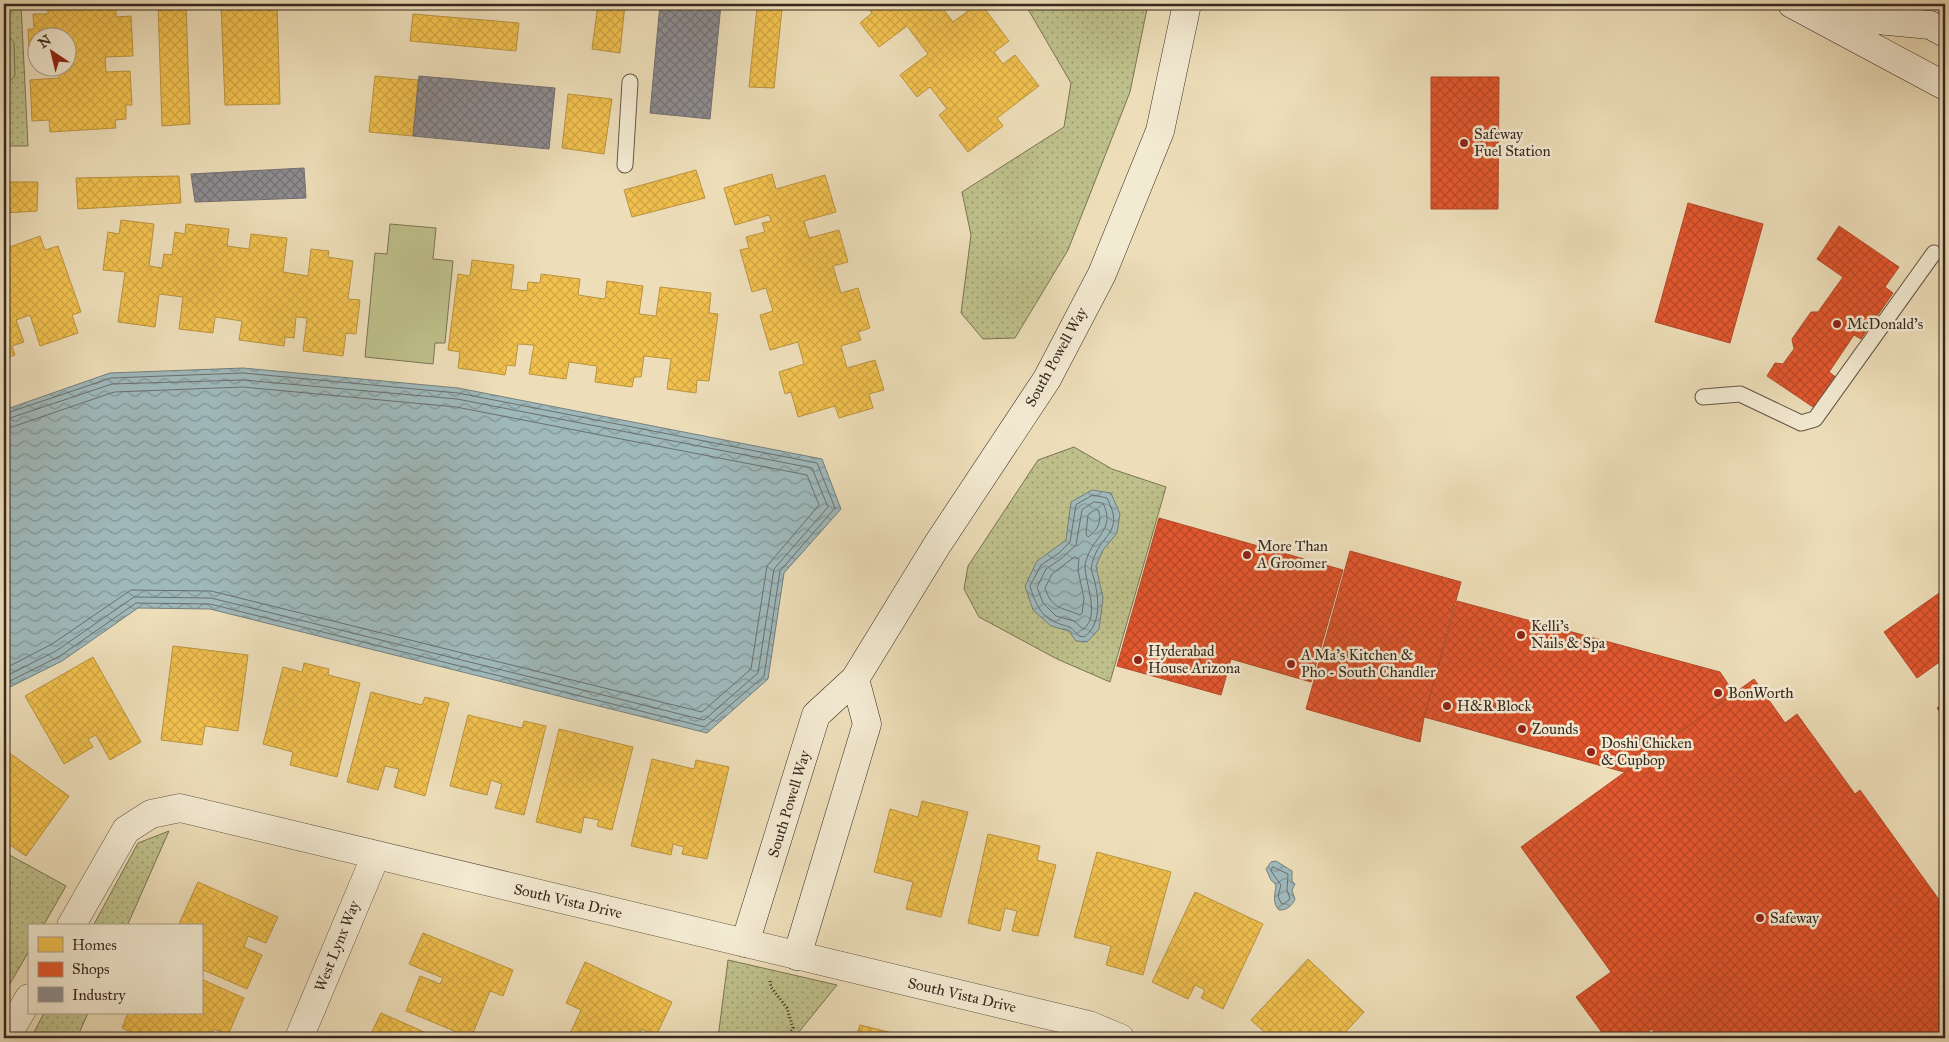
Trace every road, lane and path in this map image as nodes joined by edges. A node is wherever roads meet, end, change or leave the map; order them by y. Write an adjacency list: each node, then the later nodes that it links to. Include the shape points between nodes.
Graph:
1 (1187, 4): 9 (street, South Powell Way, via 1160,131 1102,274 1047,379 937,545)
2 (1802, 9): 3 (street, via 1930,25); 5 (street)
3 (1945, 33)
4 (630, 82): 6 (lane)
5 (1945, 86)
6 (625, 165)
7 (1934, 253): 8 (lane, via 1815,419 1801,424 1740,394)
8 (1703, 397)
9 (855, 679): 12 (street, South Powell Way, via 816,715); 13 (street, via 867,724)
10 (376, 855): 11 (street, South Vista Drive, via 180,808 151,814 126,830); 12 (street, South Vista Drive); 16 (street, West Lynx Way)
11 (72, 924)
12 (752, 945): 13 (street, South Vista Drive); 17 (path, via 772,987 787,1008 793,1028)
13 (797, 956): 18 (street, South Vista Drive, via 1089,1025)
14 (28, 1000): 15 (street)
15 (4, 1038)
16 (299, 1038)
17 (786, 1038)
18 (1120, 1038)

